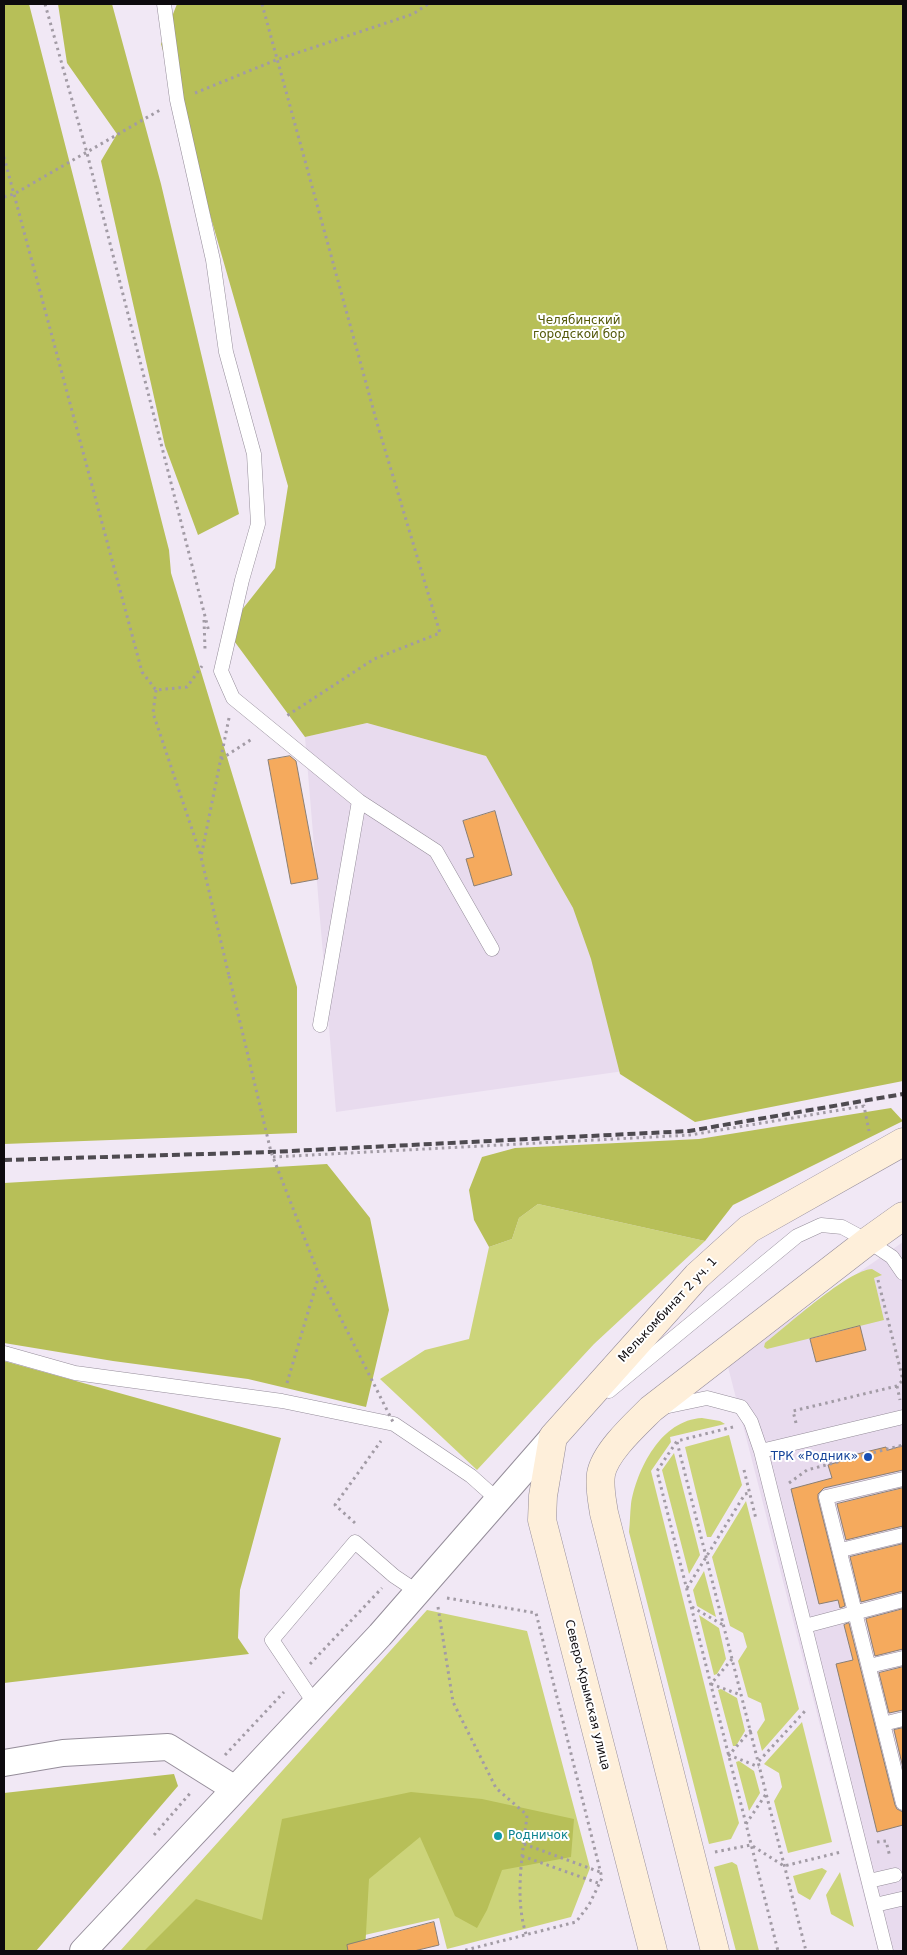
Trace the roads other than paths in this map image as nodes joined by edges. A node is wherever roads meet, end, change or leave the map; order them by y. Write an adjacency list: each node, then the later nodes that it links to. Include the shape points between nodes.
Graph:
1 (164, 4): 2 (lane, via 177,100 213,260 226,352 254,454 258,524 221,671 234,698)
2 (359, 802): 3 (lane, via 436,851); 4 (lane)
3 (492, 949)
4 (320, 1026)
5 (903, 1142): 12 (street, Мелькомбинат 2 уч. 1, via 749,1229 697,1276)
6 (903, 1216): 7 (street)
7 (868, 1240): 8 (lane, via 892,1257); 10 (street); 12 (lane, via 842,1227 821,1225 797,1236)
8 (903, 1273)
9 (4, 1353): 15 (lane, via 75,1373 282,1400 394,1424 471,1476)
10 (651, 1409): 13 (lane, via 707,1398 741,1407 751,1422); 37 (street, via 618,1442 602,1472 600,1489)
11 (903, 1417): 13 (lane)
12 (553, 1437): 15 (street); 36 (street, Северо-Крымская улица, via 542,1520)
13 (761, 1451): 21 (lane)
14 (903, 1479): 17 (lane, via 826,1497)
15 (499, 1501): 18 (street)
16 (903, 1535): 17 (lane)
17 (840, 1550): 20 (lane)
18 (428, 1599): 24 (street); 24 (lane, via 394,1576 355,1542 272,1640)
19 (903, 1600): 20 (lane)
20 (855, 1612): 21 (lane); 23 (lane)
21 (805, 1626): 32 (lane)
22 (903, 1658): 23 (lane)
23 (869, 1666): 26 (lane)
24 (314, 1704): 29 (street)
25 (903, 1719): 26 (lane)
26 (883, 1724): 28 (lane)
27 (4, 1763): 29 (street, via 63,1753 168,1747)
28 (900, 1777): 30 (lane)
29 (235, 1789): 35 (street)
30 (903, 1804)
31 (895, 1875): 32 (lane)
32 (868, 1881): 34 (lane)
33 (901, 1899): 34 (lane)
34 (874, 1905): 38 (lane)
35 (83, 1951)
36 (653, 1951)
37 (715, 1951)
38 (886, 1951)

